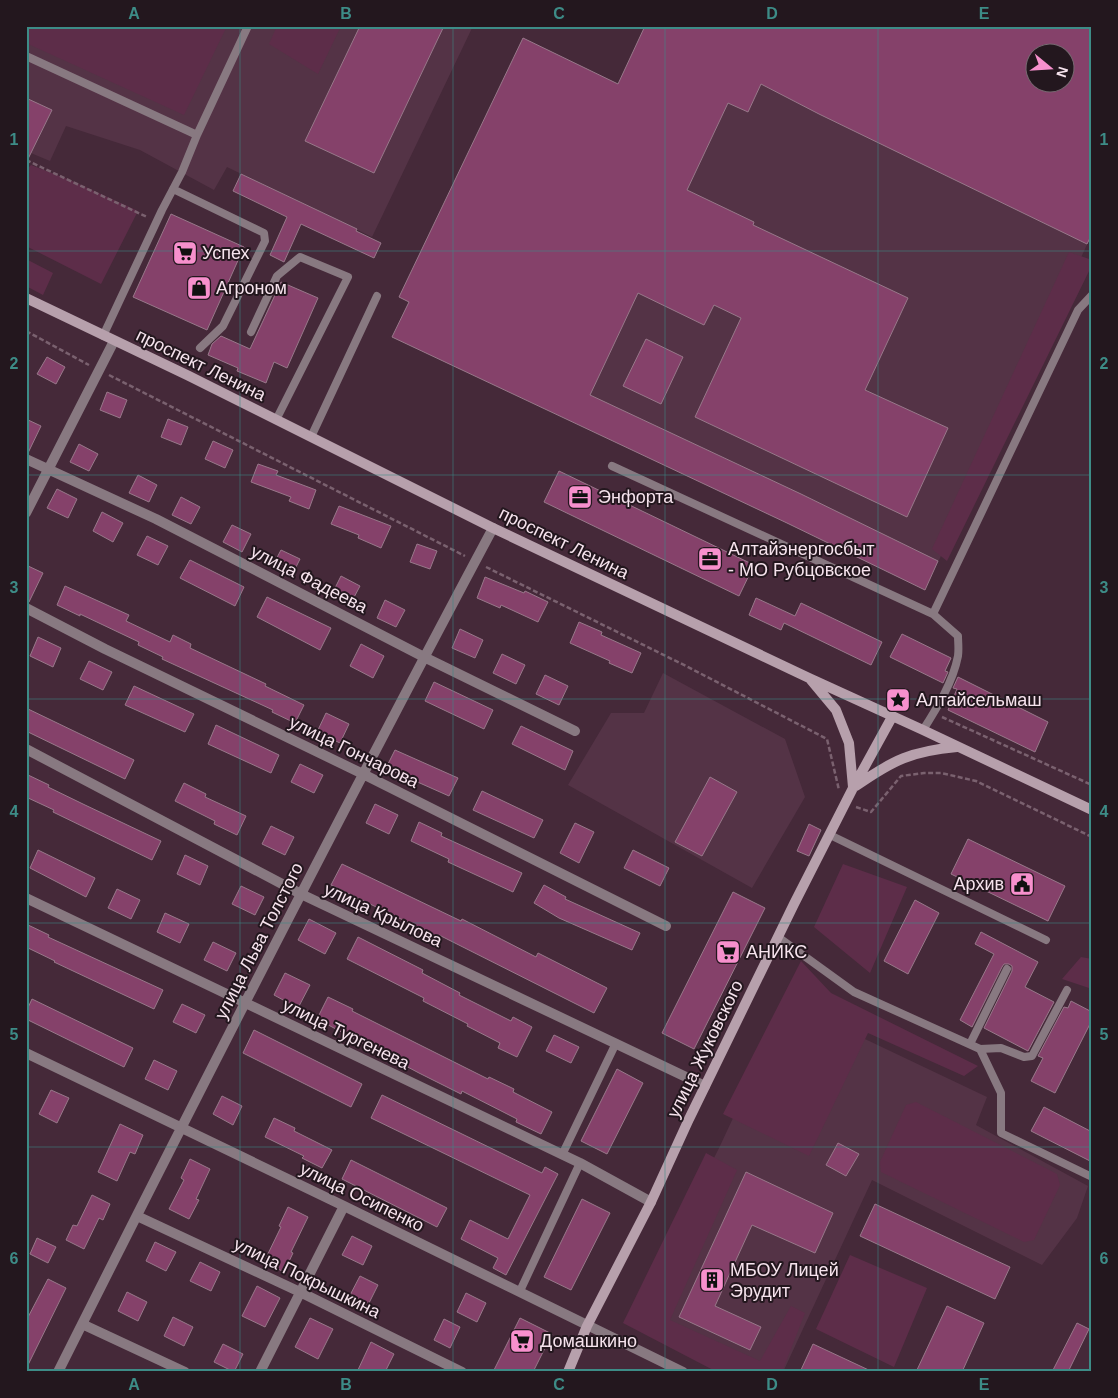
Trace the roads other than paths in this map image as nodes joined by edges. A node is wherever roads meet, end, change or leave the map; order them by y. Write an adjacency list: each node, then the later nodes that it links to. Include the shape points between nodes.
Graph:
1 (248, 26): 3 (lane)
2 (26, 56): 3 (lane)
3 (197, 135): 4 (lane)
4 (173, 189): 9 (lane); 11 (lane, via 264,233 265,241 223,326)
5 (1092, 295): 20 (lane, via 1078,310)
6 (377, 296): 13 (lane)
7 (26, 298): 9 (street, проспект Ленина)
8 (251, 332): 12 (lane, via 277,276 300,257 348,278)
9 (103, 336): 10 (street, проспект Ленина)
10 (114, 341): 12 (street, проспект Ленина); 16 (street)
11 (200, 348)
12 (276, 420): 13 (street, проспект Ленина)
13 (311, 438): 18 (street, проспект Ленина)
14 (26, 459): 16 (street, улица Фадеева)
15 (612, 466): 20 (lane)
16 (48, 470): 17 (street); 21 (street, улица Фадеева, via 156,520)
17 (26, 513)
18 (493, 528): 21 (street, улица Льва Толстого); 22 (street, проспект Ленина)
19 (26, 608): 28 (street, улица Гончарова)
20 (933, 614): 24 (lane, via 958,636 958,655 950,681)
21 (424, 657): 25 (street, улица Фадеева); 28 (street, улица Льва Толстого)
22 (809, 678): 23 (street, проспект Ленина); 29 (street, via 836,710 849,743)
23 (892, 717): 24 (street, проспект Ленина); 29 (street, улица Жуковского)
24 (923, 730): 26 (street, проспект Ленина)
25 (575, 731)
26 (959, 746): 29 (street, via 913,754 882,767); 30 (street, проспект Ленина)
27 (26, 749): 32 (street, улица Крылова)
28 (363, 774): 32 (street, улица Льва Толстого); 34 (street, улица Гончарова)
29 (853, 788): 31 (street, улица Жуковского)
30 (1092, 810)
31 (830, 835): 35 (street, улица Жуковского); 36 (lane)
32 (301, 894): 39 (street, улица Льва Толстого); 40 (street, улица Крылова)
33 (26, 898): 39 (street, улица Тургенева)
34 (666, 926)
35 (778, 937): 41 (lane, via 854,992); 44 (street, улица Жуковского)
36 (1046, 940)
37 (1007, 969): 41 (lane)
38 (1067, 990): 42 (lane, via 1032,1056 1024,1057 1001,1048)
39 (245, 1003): 45 (street, улица Льва Толстого); 46 (street, улица Тургенева)
40 (616, 1044): 44 (street, улица Крылова); 46 (lane)
41 (970, 1044): 42 (lane)
42 (980, 1049): 48 (lane, via 1000,1093 1001,1133)
43 (26, 1053): 45 (street, улица Осипенко)
44 (705, 1086): 49 (street, улица Жуковского)
45 (181, 1127): 50 (street, улица Осипенко); 51 (street, улица Льва Толстого)
46 (562, 1155): 47 (street, улица Тургенева)
47 (580, 1163): 49 (street, улица Тургенева); 52 (lane)
48 (1092, 1177)
49 (651, 1202): 55 (street, улица Жуковского)
50 (344, 1206): 52 (street, улица Осипенко); 53 (street)
51 (137, 1216): 53 (street, улица Покрышкина); 54 (street, улица Льва Толстого)
52 (520, 1291): 55 (street, улица Осипенко)
53 (300, 1292): 58 (street); 59 (street, улица Покрышкина)
54 (82, 1324): 56 (street, улица Льва Толстого); 57 (street)
55 (587, 1326): 60 (street, улица Жуковского); 61 (street, улица Осипенко)
56 (58, 1372)
57 (185, 1372)
58 (260, 1372)
59 (462, 1372)
60 (568, 1372)
61 (683, 1372)

